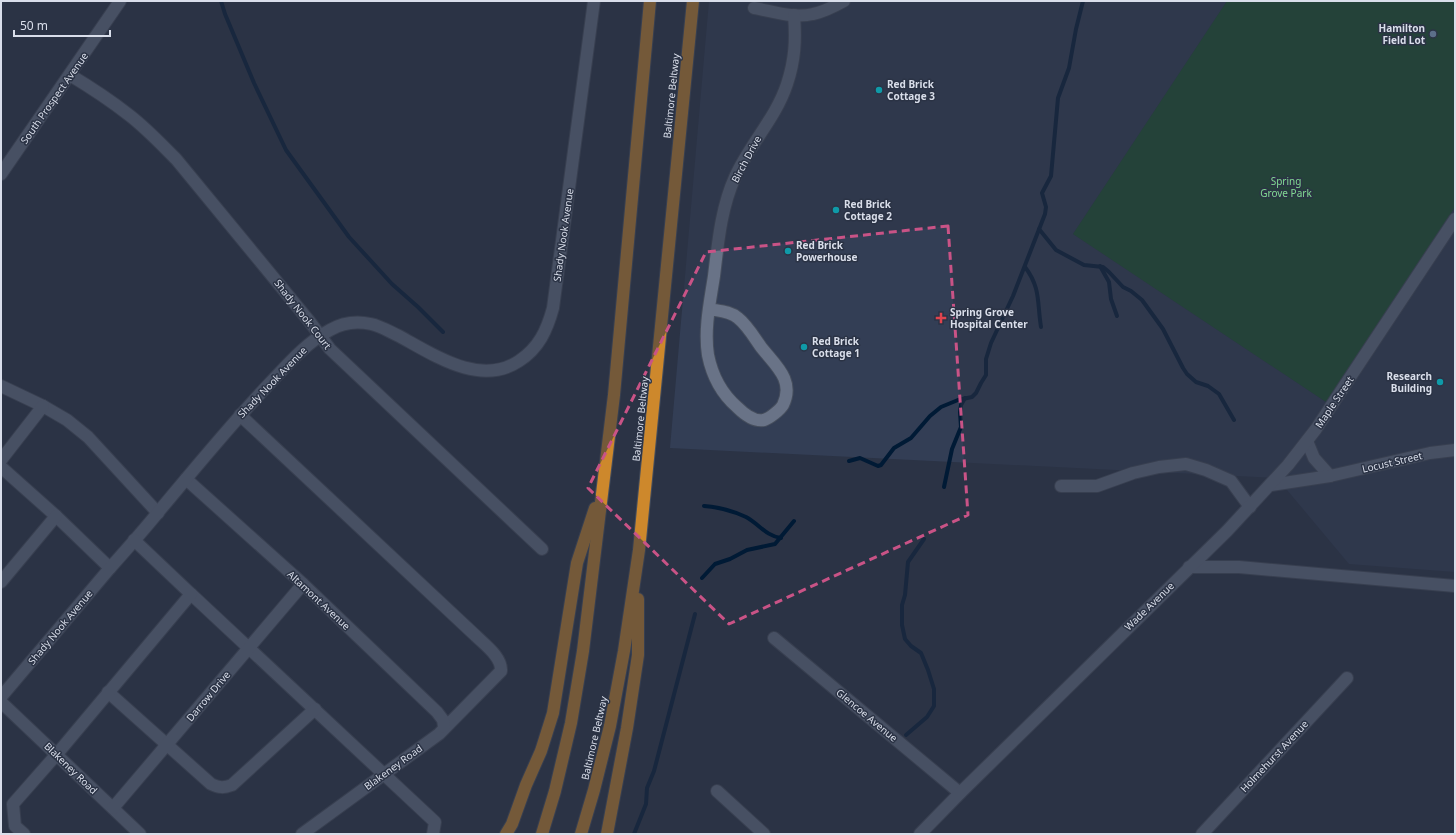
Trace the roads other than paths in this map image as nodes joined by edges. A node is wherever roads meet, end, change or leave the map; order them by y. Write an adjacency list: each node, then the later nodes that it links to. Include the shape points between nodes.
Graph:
1 (120, 1): 8 (street, South Prospect Avenue)
2 (594, 1): 12 (street, Shady Nook Avenue, via 553,308 547,328 537,345 513,365 501,370 484,371 444,360 370,323 354,322 336,326)
3 (650, 1): 22 (highway)
4 (693, 1): 30 (highway, Baltimore Beltway)
5 (844, 1): 7 (street, via 812,15)
6 (754, 8): 7 (street)
7 (794, 15): 11 (street, Birch Drive, via 796,41 787,86 744,160 728,196 721,223)
8 (70, 75): 9 (street, South Prospect Avenue); 12 (street, Shady Nook Court, via 130,115 176,159)
9 (1, 174)
10 (1455, 220): 16 (street, Maple Street)
11 (709, 309): 11 (street, Birch Drive, via 706,338 714,375 732,403 754,419 764,420 781,408 786,399 787,389 783,375 738,318 725,311)
12 (320, 335): 15 (street, Shady Nook Avenue, via 304,348); 29 (street, Shady Nook Court, via 330,349)
13 (1, 386): 14 (street)
14 (43, 406): 18 (street); 26 (street, via 67,420 88,437)
15 (240, 415): 21 (street, Shady Nook Avenue); 44 (street, Blakeney Road, via 498,659 501,671)
16 (1307, 441): 20 (street, via 1314,458); 23 (street, Maple Street)
17 (1455, 450): 20 (street, Locust Street, via 1430,453)
18 (1, 460)
19 (1, 467): 27 (street)
20 (1330, 476): 23 (street, Locust Street)
21 (186, 479): 26 (street, Shady Nook Avenue); 34 (street, Altamont Avenue)
22 (604, 484): 55 (highway, via 576,563 553,714 541,751); 56 (highway, via 571,724)
23 (1271, 485): 25 (street, Maple Street)
24 (1062, 486): 25 (street, via 1097,486 1133,473 1186,464 1231,480)
25 (1250, 507): 31 (street, Maple Street)
26 (158, 513): 28 (street, Shady Nook Avenue)
27 (56, 516): 32 (street); 33 (street)
28 (134, 540): 32 (street, Shady Nook Avenue); 36 (street)
29 (542, 549)
30 (639, 550): 57 (highway, Baltimore Beltway, via 610,726); 58 (highway, via 638,655)
31 (1189, 567): 35 (street, via 1240,567); 49 (street, Wade Avenue)
32 (110, 568): 41 (street, Shady Nook Avenue)
33 (1, 582)
34 (303, 584): 38 (street, Darrow Drive); 44 (street, Altamont Avenue, via 437,712 443,720)
35 (1455, 586)
36 (191, 594): 38 (street); 40 (street)
37 (774, 638): 49 (street, Glencoe Avenue)
38 (249, 648): 43 (street); 45 (street, Darrow Drive)
39 (1347, 678): 61 (street, Holmehurst Avenue)
40 (108, 692): 45 (street); 46 (street)
41 (1, 697)
42 (1, 702): 46 (street, Blakeney Road)
43 (315, 709): 45 (street, via 232,785 224,788 211,784); 47 (street)
44 (444, 727): 47 (street, Blakeney Road, via 439,734)
45 (167, 745): 50 (street, Darrow Drive)
46 (57, 754): 50 (street, Blakeney Road); 51 (street, via 13,804 15,826)
47 (384, 774): 53 (street, Blakeney Road); 54 (street, via 435,822)
48 (717, 792): 59 (street)
49 (960, 793): 60 (street, Wade Avenue)
50 (113, 808): 52 (street, Blakeney Road)
51 (24, 834)
52 (140, 834)
53 (302, 834)
54 (433, 834)
55 (506, 834)
56 (542, 834)
57 (581, 834)
58 (607, 834)
59 (764, 834)
60 (920, 834)
61 (1202, 834)

